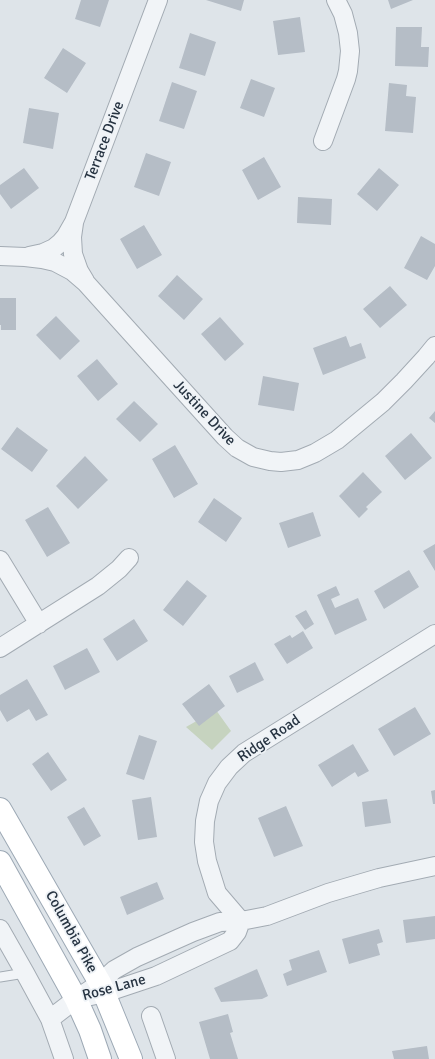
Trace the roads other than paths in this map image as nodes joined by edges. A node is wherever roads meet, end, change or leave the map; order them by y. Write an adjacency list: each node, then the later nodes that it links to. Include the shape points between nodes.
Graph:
1 (158, 0): 4 (street, Terrace Drive)
2 (336, 0): 3 (street, via 343,14 350,51 346,79)
3 (323, 141)
4 (74, 222): 6 (street, Terrace Drive, via 66,236 54,248); 7 (street, via 73,254)
5 (0, 256): 6 (street, Justine Drive)
6 (25, 256): 7 (street, Justine Drive, via 55,262)
7 (86, 282): 8 (street, Justine Drive, via 225,437 242,451 270,461 298,460 337,440 383,402)
8 (435, 346)
9 (129, 558): 11 (street, via 98,586)
10 (0, 560): 11 (street)
11 (39, 624): 13 (street)
12 (435, 634): 17 (street, Ridge Road, via 244,753 217,783 209,801 205,821 204,842 207,861 217,893)
13 (0, 648)
14 (0, 809): 21 (main road, Columbia Pike)
15 (0, 862): 22 (main road, Columbia Pike)
16 (435, 866): 17 (street, Rose Lane, via 379,878 328,893 267,916)
17 (241, 921): 21 (street, Rose Lane, via 220,922 137,957 114,970); 21 (street, Rose Lane, via 230,941 156,976)
18 (0, 929): 19 (street)
19 (25, 973): 20 (lane); 24 (street)
20 (0, 977)
21 (102, 988): 22 (street, Rose Lane); 27 (main road, Columbia Pike)
22 (76, 999): 24 (street); 26 (main road, Columbia Pike)
23 (151, 1016): 28 (street)
24 (50, 1019): 25 (street)
25 (64, 1059)
26 (100, 1059)
27 (131, 1059)
28 (166, 1059)

